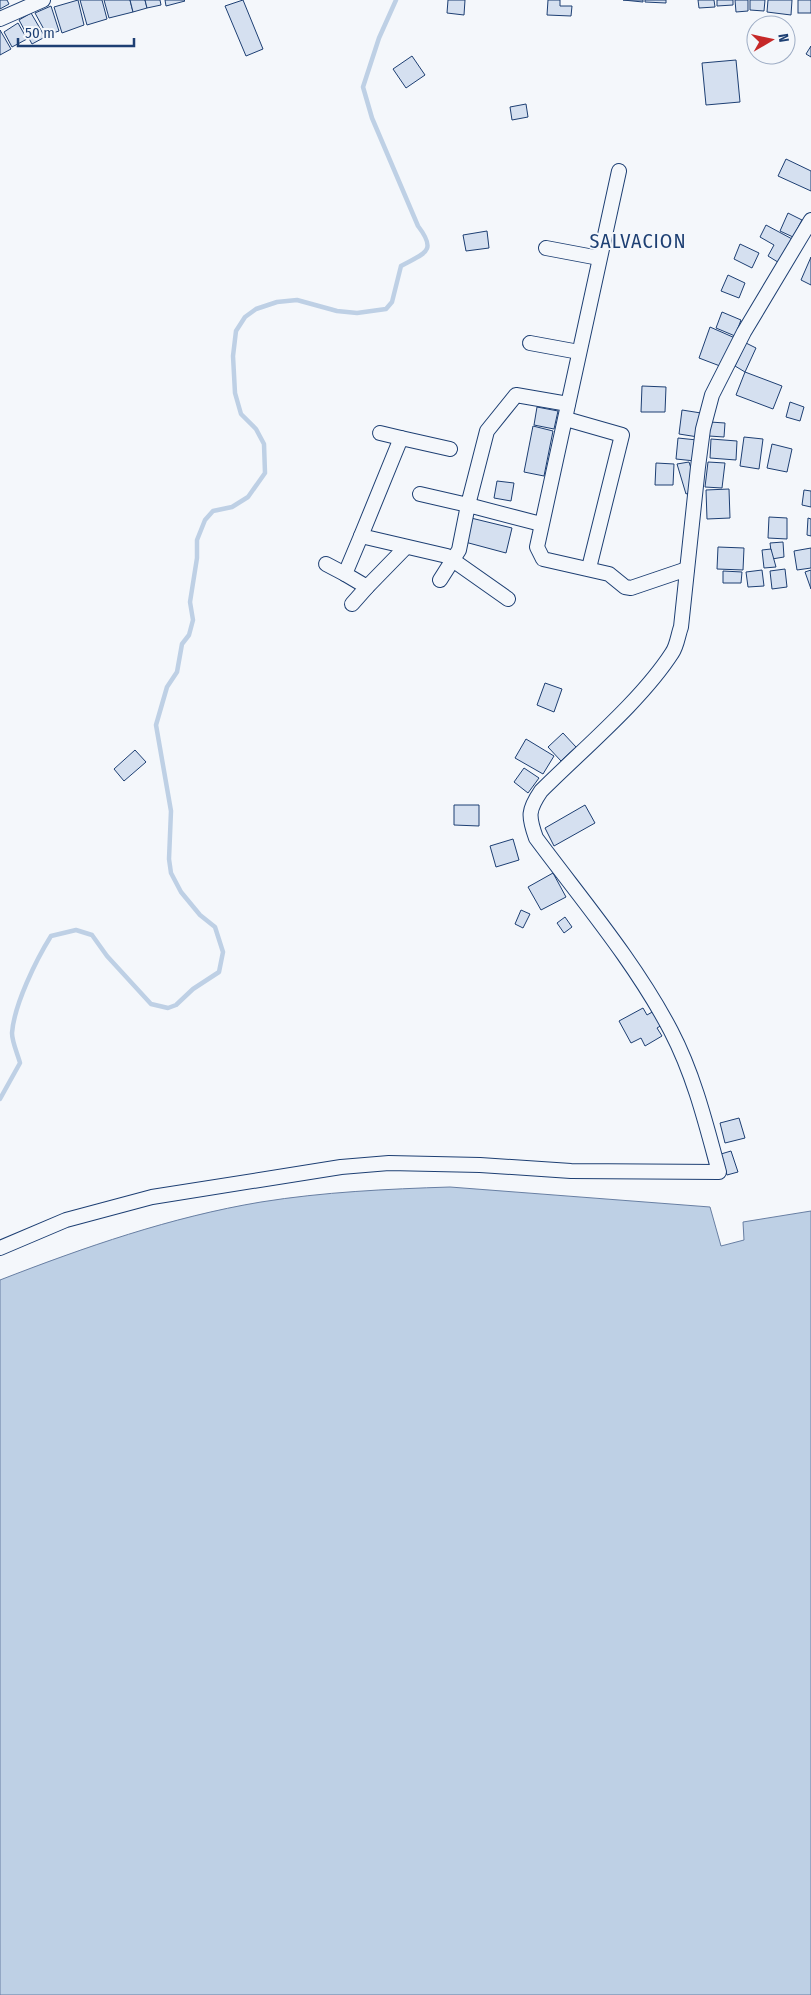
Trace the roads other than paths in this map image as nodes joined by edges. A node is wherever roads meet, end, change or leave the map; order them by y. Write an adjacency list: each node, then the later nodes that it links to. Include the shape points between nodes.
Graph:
1 (43, 0): 2 (street)
2 (0, 19)
3 (619, 171): 6 (street)
4 (811, 220): 22 (street, via 744,332 712,395 703,429)
5 (546, 248): 6 (street)
6 (599, 258): 8 (street)
7 (530, 343): 8 (street)
8 (579, 352): 9 (street)
9 (568, 404): 10 (street); 15 (street, via 516,394 487,431)
10 (566, 419): 16 (street); 21 (street, via 622,434)
11 (380, 433): 12 (street)
12 (401, 438): 13 (street); 17 (street)
13 (450, 449)
14 (420, 494): 15 (street)
15 (468, 505): 16 (street); 19 (street, via 459,550)
16 (541, 524): 21 (street, via 537,547 543,558)
17 (361, 536): 18 (street); 23 (street)
18 (406, 547): 19 (street, via 447,556); 25 (street)
19 (452, 561): 24 (street); 26 (street)
20 (326, 564): 23 (street)
21 (589, 568): 22 (street, via 608,574 631,588)
22 (687, 569): 28 (street, via 681,628 674,651 622,711 541,791 531,805 529,821 536,838 616,945 672,1032 688,1068 719,1172 571,1171 389,1163 341,1167 152,1197 66,1220)
23 (345, 574): 25 (street)
24 (440, 580)
25 (367, 587): 27 (street)
26 (508, 599)
27 (352, 604)
28 (0, 1248)

